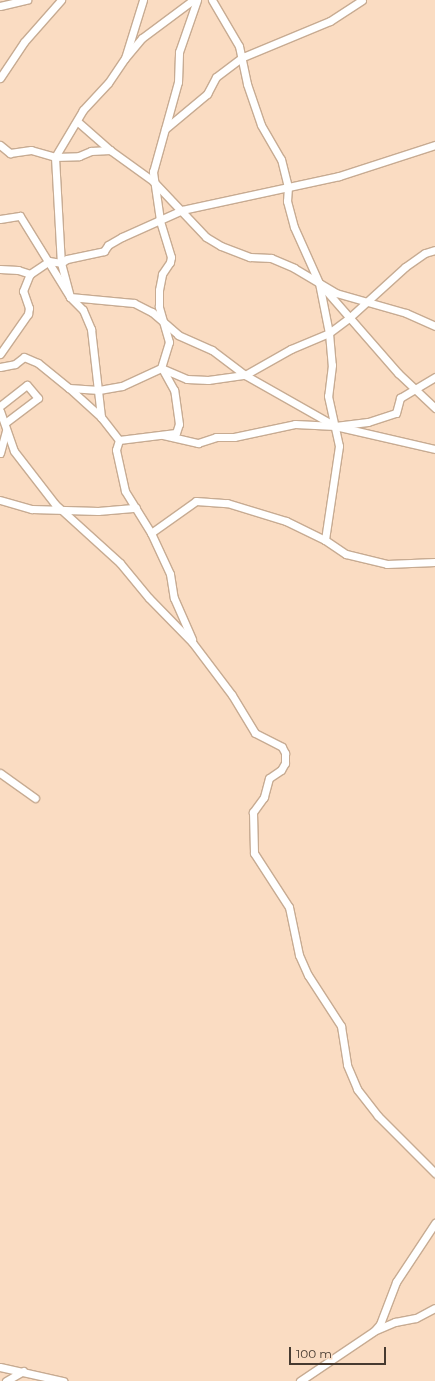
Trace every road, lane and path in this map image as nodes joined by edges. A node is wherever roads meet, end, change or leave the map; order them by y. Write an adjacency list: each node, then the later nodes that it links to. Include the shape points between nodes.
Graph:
1 (27, 0): 8 (street)
2 (61, 0): 11 (street, via 24,42)
3 (143, 0): 10 (street)
4 (193, 0): 10 (street, via 142,38)
5 (197, 0): 13 (street, via 179,52 178,82)
6 (212, 0): 9 (street)
7 (362, 0): 9 (street, via 330,21)
8 (0, 6)
9 (243, 56): 13 (street, via 216,77 207,94); 19 (street, via 247,84 261,125 281,159)
10 (125, 58): 12 (street, via 108,83 83,110)
11 (0, 78)
12 (78, 122): 16 (street); 17 (street)
13 (164, 130): 18 (street, via 153,172)
14 (0, 145): 17 (street, via 10,153 31,150)
15 (435, 145): 19 (street, via 339,176)
16 (110, 150): 17 (street, via 79,156); 18 (street)
17 (55, 157): 25 (street)
18 (155, 182): 20 (street); 22 (street)
19 (288, 187): 20 (street); 28 (street, via 287,201 294,227)
20 (182, 210): 22 (street); 28 (street, via 206,237 221,246 250,257 271,258)
21 (0, 219): 24 (street, via 20,216)
22 (160, 220): 25 (street, via 122,237 108,245 104,251 67,258); 32 (street, via 171,257 162,274 159,290 159,306)
23 (435, 250): 30 (street, via 425,253 405,267)
24 (49, 261): 25 (street); 27 (street); 29 (street)
25 (61, 263): 29 (street)
26 (0, 269): 27 (street)
27 (30, 274): 35 (street, via 23,291 29,308 28,314)
28 (319, 283): 30 (street, via 351,299); 31 (street); 34 (street)
29 (70, 297): 32 (street, via 134,303); 42 (street, via 83,310 91,329)
30 (366, 301): 31 (street); 33 (street, via 406,313)
31 (349, 318): 34 (street); 41 (street, via 398,374)
32 (165, 322): 37 (street, via 168,342); 38 (street, via 178,335 212,350)
33 (435, 326)
34 (329, 333): 38 (street, via 291,349); 48 (street, via 332,365 328,396)
35 (0, 354)
36 (0, 367): 40 (street, via 15,364 24,357 38,363)
37 (162, 368): 38 (street, via 187,380); 42 (street, via 122,386); 50 (street, via 174,390 178,424 176,433)
38 (245, 375): 48 (street)
39 (435, 377): 41 (street)
40 (69, 388): 42 (street); 46 (street)
41 (415, 388): 44 (street); 48 (street, via 400,398 396,413 368,422)
42 (99, 390): 46 (street)
43 (0, 406): 47 (street, via 27,386 38,398)
44 (435, 408)
45 (0, 411): 47 (street)
46 (101, 417): 51 (street)
47 (4, 423): 49 (street)
48 (336, 426): 50 (street, via 295,424 234,437 216,437 198,443); 52 (street); 58 (street, via 339,446)
49 (6, 431): 53 (street); 56 (street, via 21,460)
50 (163, 435): 51 (street)
51 (118, 440): 55 (street, via 116,450 123,483 128,499)
52 (435, 449)
53 (0, 453)
54 (0, 500): 56 (street, via 32,509)
55 (136, 508): 56 (street); 57 (street)
56 (63, 511): 60 (street, via 120,563 153,603)
57 (150, 533): 58 (street, via 196,501 227,503 259,511); 60 (street, via 170,574 174,598)
58 (325, 540): 59 (street, via 346,554 387,564)
59 (435, 562)
60 (192, 642): 63 (street, via 232,695 255,733 275,742 285,753 285,763 281,770 269,778 264,797 254,809 254,853 289,907 299,955 308,975 341,1026 348,1066 357,1089 378,1116)
61 (0, 773): 62 (street)
62 (35, 798)
63 (435, 1174)
64 (435, 1223): 66 (street, via 396,1282 386,1313)
65 (435, 1308): 66 (street, via 416,1318 394,1322)
66 (374, 1331): 71 (street)
67 (0, 1367): 68 (street)
68 (23, 1371): 69 (street); 70 (street)
69 (6, 1381)
70 (63, 1381)
71 (300, 1381)

